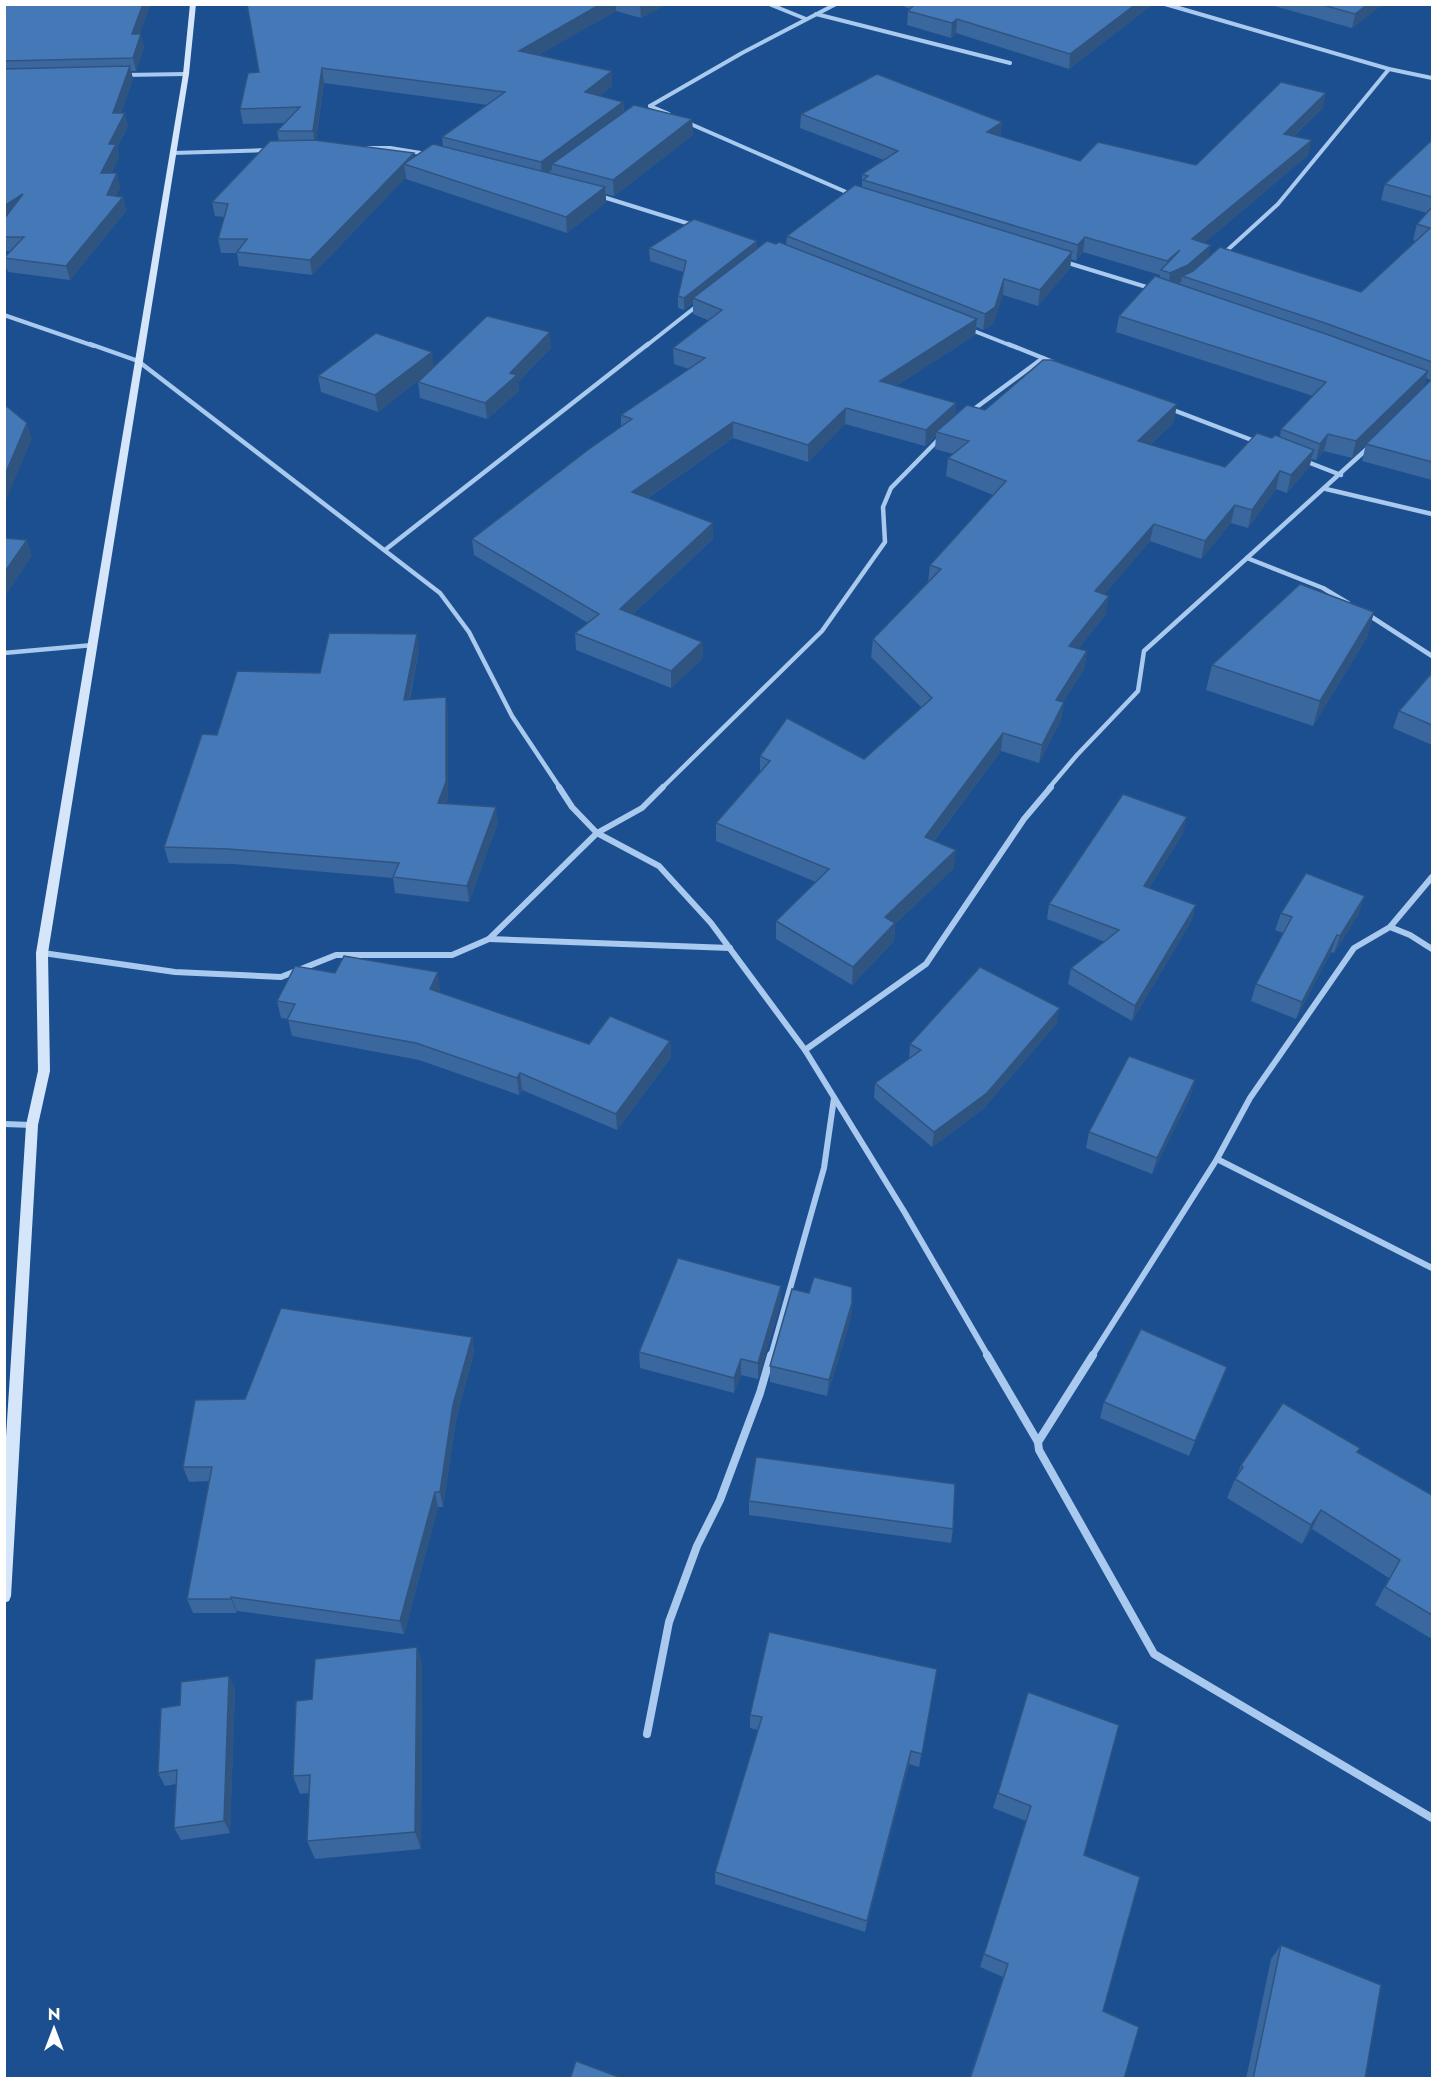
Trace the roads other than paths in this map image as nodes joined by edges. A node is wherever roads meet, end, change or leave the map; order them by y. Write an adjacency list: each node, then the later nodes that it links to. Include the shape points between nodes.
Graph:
1 (193, 4): 9 (street)
2 (769, 4): 6 (street)
3 (836, 4): 5 (street)
4 (1165, 4): 8 (street)
5 (816, 14): 6 (street); 7 (street)
6 (806, 19): 12 (street)
7 (1010, 63)
8 (1389, 69): 11 (street); 23 (street, via 1278,204)
9 (186, 74): 10 (street); 18 (street)
10 (118, 76)
11 (1432, 78)
12 (650, 106): 13 (street); 14 (street)
13 (643, 110)
14 (672, 116)
15 (682, 120): 21 (street)
16 (358, 148): 19 (street)
17 (279, 149): 18 (street)
18 (173, 153): 30 (street)
19 (436, 155)
20 (599, 196): 22 (street)
21 (855, 196)
22 (701, 228)
23 (1218, 258)
24 (1056, 259): 25 (street)
25 (1157, 290)
26 (703, 301): 41 (street)
27 (4, 315): 30 (street)
28 (966, 328): 29 (street)
29 (1042, 358): 31 (street); 33 (street)
30 (138, 361): 41 (street); 45 (street)
31 (1065, 367)
32 (1164, 406): 36 (street)
33 (963, 418)
34 (946, 431): 48 (street, via 891,488 883,507 885,542 822,631 642,808)
35 (1374, 443): 38 (street)
36 (1264, 445)
37 (1297, 458): 38 (street)
38 (1341, 475): 39 (street)
39 (1326, 489): 40 (street); 42 (street)
40 (1432, 514)
41 (385, 550): 48 (street, via 440,593 452,609 469,632 512,716 572,807)
42 (1247, 558): 43 (street, via 1323,588); 55 (street, via 1144,651 1138,691 1024,819 926,964)
43 (1352, 605)
44 (1362, 611): 47 (street)
45 (94, 645): 46 (street); 54 (street)
46 (4, 653)
47 (1432, 656)
48 (597, 833): 51 (street); 52 (street, via 659,866)
49 (1432, 877): 50 (street)
50 (1390, 927): 53 (street); 59 (street, via 1354,948 1250,1098)
51 (489, 939): 52 (street); 54 (street, via 452,955 336,955 281,976 175,972)
52 (730, 948): 55 (street)
53 (1432, 949)
54 (42, 953): 58 (street, via 44,1071)
55 (805, 1050): 56 (street)
56 (834, 1097): 61 (street); 64 (street, via 824,1168 760,1394 669,1622)
57 (4, 1124): 58 (street)
58 (32, 1125): 62 (street)
59 (1217, 1159): 60 (street); 61 (street)
60 (1432, 1268)
61 (1038, 1442): 65 (street, via 1154,1654)
62 (7, 1509): 63 (street)
63 (4, 1596)
64 (647, 1734)
65 (1432, 1818)

